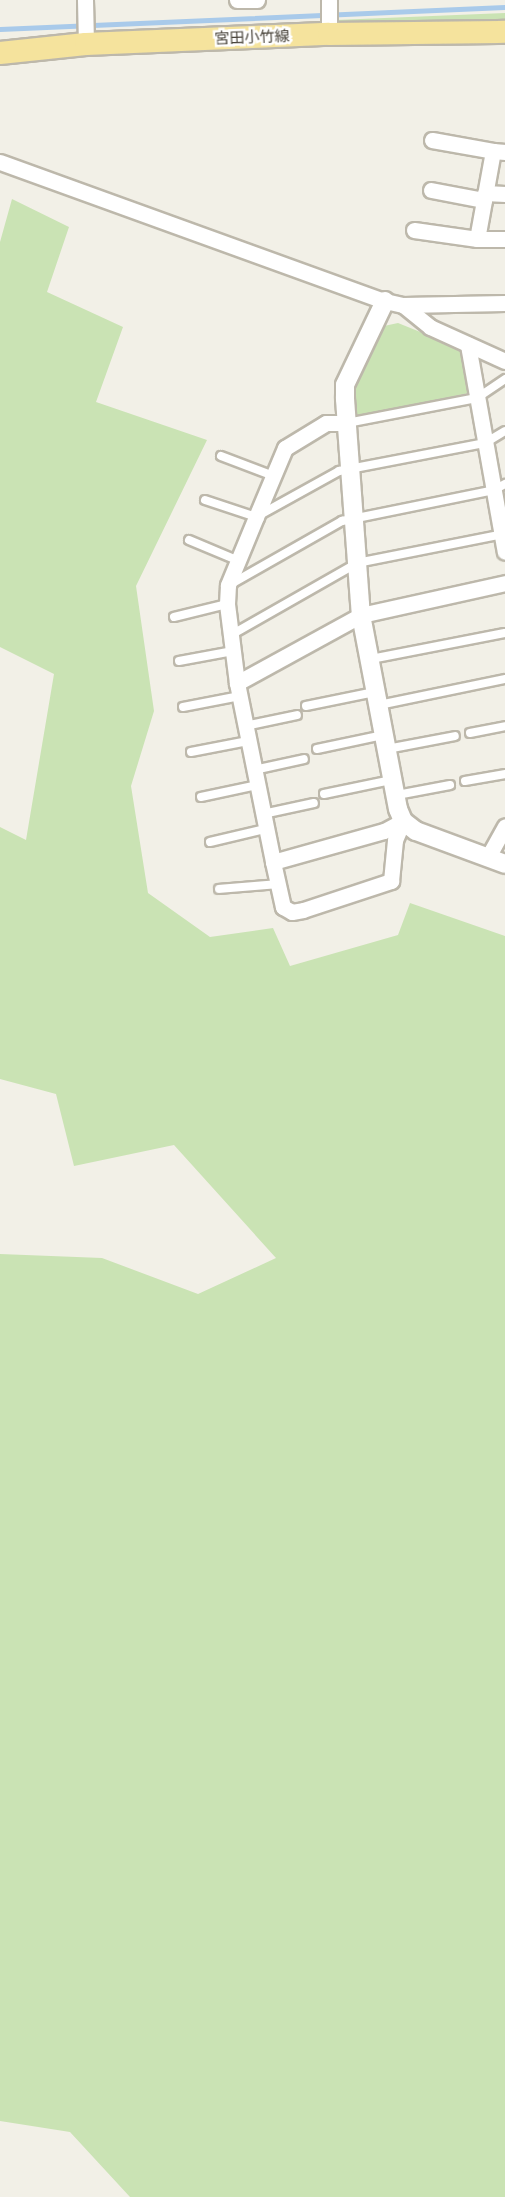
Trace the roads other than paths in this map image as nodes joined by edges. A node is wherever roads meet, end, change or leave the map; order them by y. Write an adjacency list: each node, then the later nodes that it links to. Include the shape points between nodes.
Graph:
1 (237, 0): 2 (street)
2 (257, 0)
3 (329, 0): 5 (street)
4 (85, 6): 7 (street)
5 (329, 27): 6 (main road, 宮田小竹線); 7 (main road, 宮田小竹線)
6 (505, 32)
7 (86, 38): 8 (main road, 宮田小竹線)
8 (0, 53)
9 (432, 140): 10 (street)
10 (499, 151): 14 (street)
11 (0, 162): 18 (street)
12 (431, 190): 14 (street)
13 (505, 194): 14 (street)
14 (485, 196): 16 (street)
15 (414, 230): 16 (street)
16 (477, 239): 17 (street)
17 (505, 239)
18 (394, 303): 19 (street); 20 (street, via 430,327); 24 (street, via 345,385)
19 (505, 303)
20 (468, 345): 21 (street); 23 (street)
21 (505, 361)
22 (505, 379): 23 (lane)
23 (477, 398): 24 (lane); 26 (street)
24 (346, 423): 28 (street); 29 (street, via 326,423 285,448)
25 (505, 431): 26 (lane)
26 (485, 443): 28 (lane); 30 (street)
27 (221, 456): 29 (lane)
28 (350, 471): 32 (lane, via 339,471); 33 (street)
29 (274, 476): 32 (street)
30 (499, 487): 33 (lane); 34 (street)
31 (205, 500): 32 (lane)
32 (256, 517): 37 (street)
33 (353, 517): 38 (street); 40 (lane)
34 (503, 534): 36 (street); 38 (lane)
35 (189, 540): 37 (lane)
36 (505, 552)
37 (239, 561): 40 (street)
38 (357, 563): 42 (street); 45 (lane)
39 (505, 584): 42 (street)
40 (228, 585): 41 (street)
41 (227, 604): 43 (lane); 45 (street)
42 (361, 615): 46 (street); 49 (street)
43 (174, 617)
44 (505, 633): 46 (lane)
45 (232, 643): 47 (lane); 49 (street)
46 (369, 660): 50 (street)
47 (179, 661)
48 (505, 679): 50 (lane)
49 (238, 690): 52 (lane); 56 (street)
50 (377, 698): 51 (lane); 58 (street)
51 (306, 706)
52 (183, 707)
53 (297, 715): 56 (lane)
54 (505, 726): 55 (lane)
55 (470, 733)
56 (247, 734): 60 (lane); 63 (street)
57 (455, 736): 58 (lane)
58 (386, 742): 59 (lane); 66 (street)
59 (317, 750)
60 (191, 752)
61 (304, 759): 63 (lane)
62 (505, 774): 64 (lane)
63 (255, 778): 68 (lane); 71 (street)
64 (465, 781)
65 (450, 785): 66 (lane)
66 (394, 788): 67 (lane); 70 (street)
67 (324, 794)
68 (201, 797)
69 (314, 803): 71 (lane)
70 (403, 820): 74 (street, via 416,831); 75 (street, via 384,831); 76 (street, via 395,840 391,881 292,912 283,906)
71 (264, 822): 73 (lane); 75 (street)
72 (505, 826): 74 (street)
73 (210, 842)
74 (497, 860)
75 (273, 862): 76 (street)
76 (278, 884): 77 (lane)
77 (219, 889)

